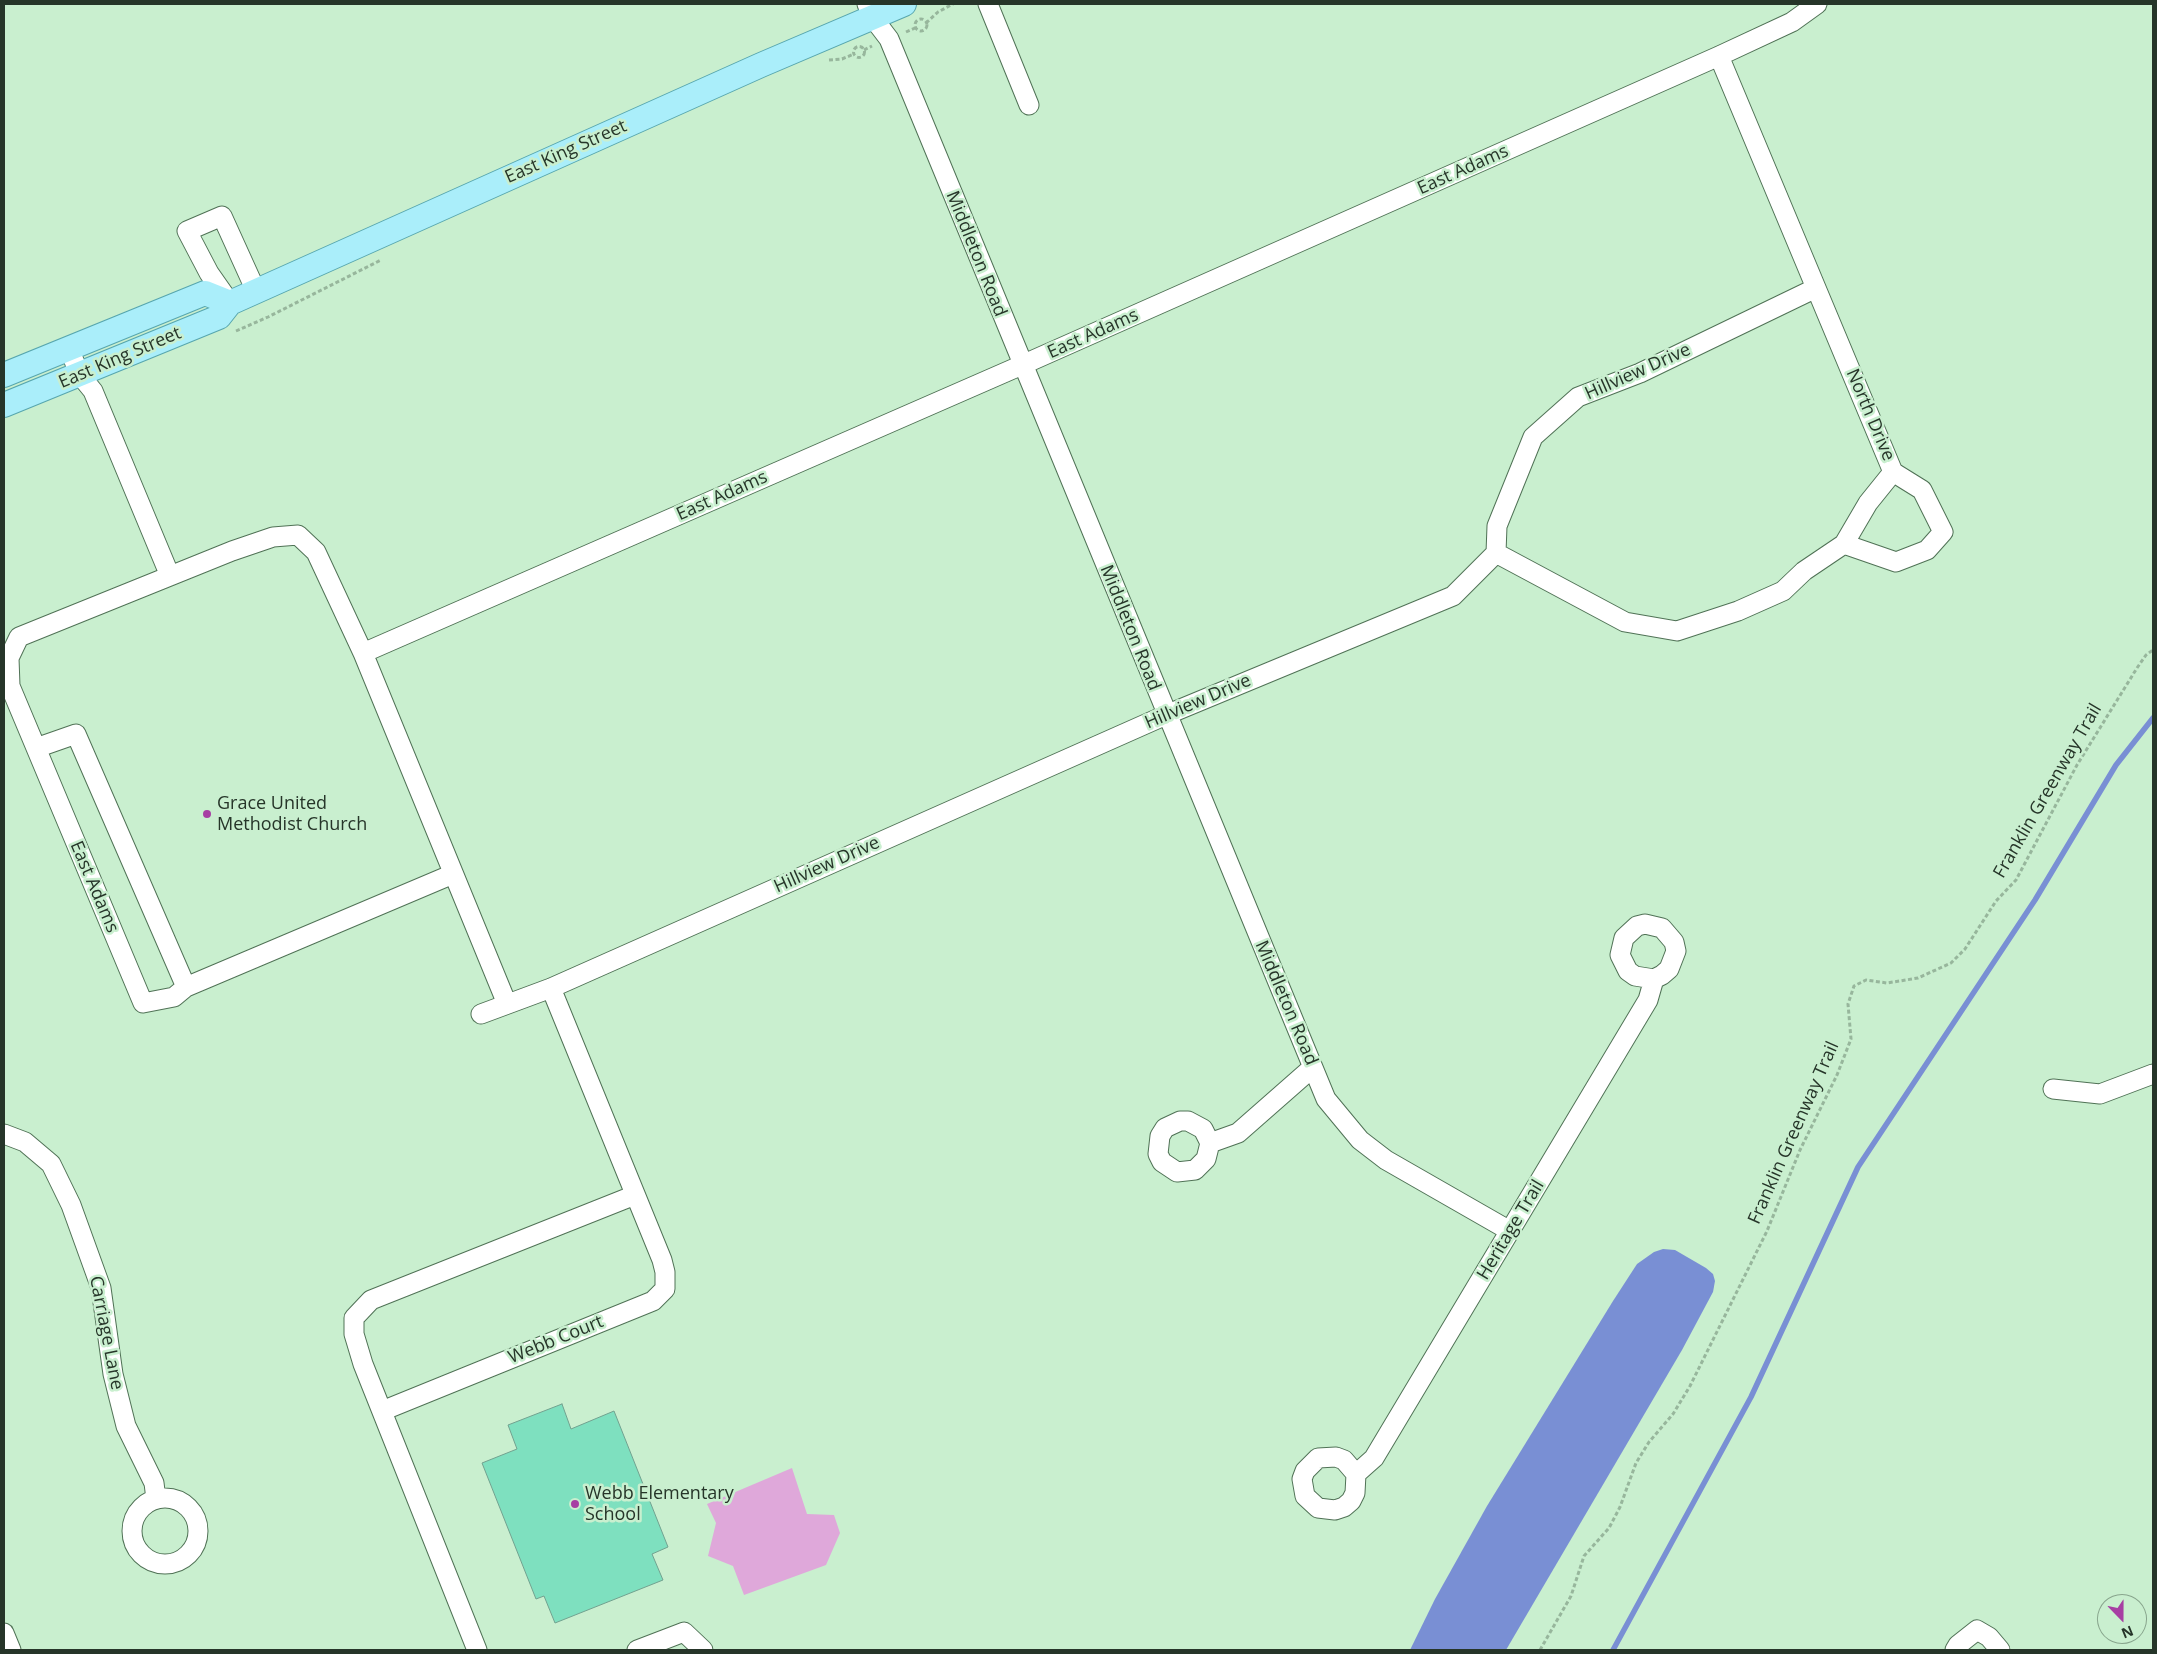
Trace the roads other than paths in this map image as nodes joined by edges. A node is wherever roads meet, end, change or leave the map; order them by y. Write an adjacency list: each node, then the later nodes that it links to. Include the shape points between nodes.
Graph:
1 (904, 4): 4 (main road, East King Street)
2 (988, 4): 6 (street)
3 (1817, 4): 5 (street, East Adams, via 1792,22)
4 (870, 11): 8 (main road, East King Street, via 761,64); 11 (street, Middleton Road, via 889,39)
5 (1719, 56): 7 (street, North Drive); 11 (street, East Adams)
6 (1029, 105)
7 (1816, 288): 15 (street, North Drive); 17 (street, Hillview Drive, via 1640,373 1578,398 1533,437 1497,526)
8 (256, 291): 9 (main road, East King Street); 9 (street, via 222,216 187,230 209,273)
9 (230, 302): 10 (main road, East King Street, via 206,293); 13 (main road, East King Street, via 219,317)
10 (69, 349): 12 (main road, East King Street); 13 (street)
11 (1022, 365): 19 (street, East Adams); 20 (street, Middleton Road)
12 (4, 375)
13 (80, 375): 14 (main road, East King Street); 18 (street, via 93,390)
14 (4, 406)
15 (1894, 472): 16 (street, North Drive, via 1868,503); 16 (street, via 1922,490 1942,532 1927,550 1896,562)
16 (1844, 544): 17 (street, North Drive, via 1804,571 1783,591 1677,632 1625,622)
17 (1496, 553): 20 (street, Hillview Drive, via 1453,596)
18 (170, 576): 19 (street, East Adams, via 273,537 298,535 316,552); 21 (street, East Adams, via 19,637 9,658 10,686)
19 (363, 653): 22 (street, East Adams)
20 (1166, 715): 25 (street, Hillview Drive); 28 (street, Middleton Road)
21 (36, 748): 24 (street, via 76,734); 24 (street, East Adams, via 143,1003 174,997)
22 (454, 874): 24 (street, East Adams); 26 (street)
23 (1654, 979): 34 (street, Heritage Trail, via 1648,1000)
24 (186, 987)
25 (551, 988): 26 (street, Hillview Drive); 33 (street, Webb Court)
26 (507, 1004): 27 (street, Hillview Drive)
27 (481, 1014)
28 (1312, 1068): 32 (street, via 1238,1133); 34 (street, Middleton Road, via 1326,1099 1360,1140 1386,1160)
29 (2153, 1074): 30 (street, via 2100,1094)
30 (2053, 1089)
31 (4, 1134): 37 (street, Carriage Lane, via 25,1142 50,1164 71,1205 101,1288 113,1374 124,1420 154,1483)
32 (1210, 1143)
33 (635, 1195): 35 (street, via 371,1300 361,1308 354,1318 354,1334); 35 (street, Webb Court, via 665,1272 665,1289 660,1296)
34 (1510, 1231): 36 (street, Heritage Trail, via 1374,1458)
35 (382, 1411): 40 (street)
36 (1356, 1474)
37 (156, 1499)
38 (4, 1634): 39 (street)
39 (10, 1650)
40 (477, 1650)
41 (637, 1650): 42 (street, via 684,1632)
42 (703, 1650)
43 (1955, 1650): 44 (street, via 1977,1630 1989,1637)
44 (2000, 1650)

